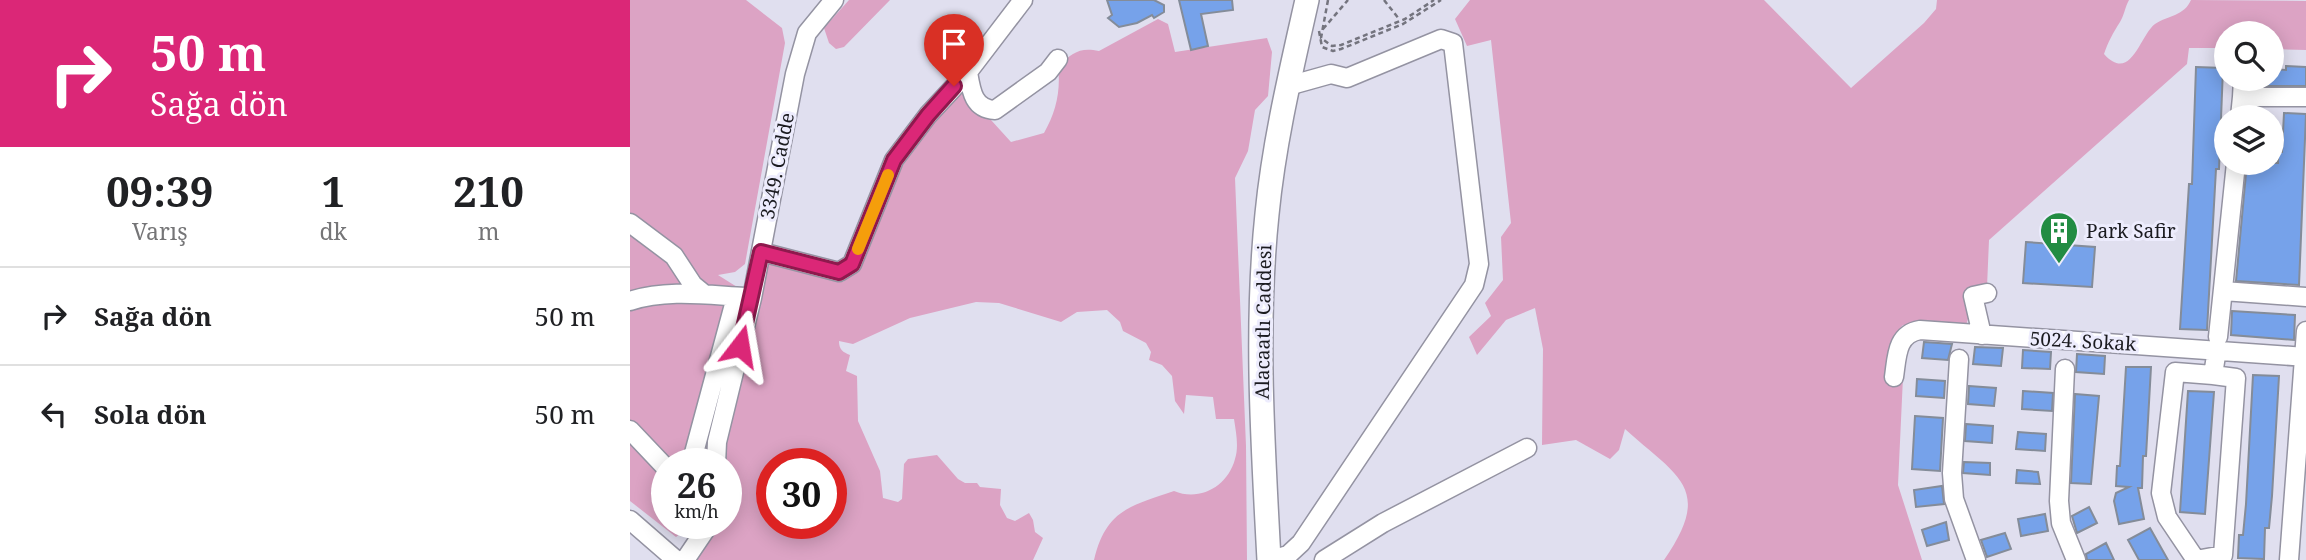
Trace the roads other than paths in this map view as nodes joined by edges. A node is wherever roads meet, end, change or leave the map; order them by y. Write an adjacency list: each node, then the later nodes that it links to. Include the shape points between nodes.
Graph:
1 (816, 0): 6 (street)
2 (834, 0): 6 (street, 3349. Cadde)
3 (1023, 0): 8 (street)
4 (1296, 0): 9 (main road, Alacaatlı Caddesi)
5 (1307, 0): 9 (main road, Alacaatlı Caddesi)
6 (807, 33): 14 (street, 3349. Cadde)
7 (1058, 59): 8 (street, via 1048,72 995,110 979,105)
8 (968, 72): 14 (street, via 894,160 852,264 839,272)
9 (1288, 86): 38 (main road, Alacaatlı Caddesi, via 1267,214 1262,315 1260,385); 38 (street, via 1331,74 1347,78 1441,39 1453,43 1479,264 1468,294 1301,543 1288,555)
10 (2264, 91): 11 (street)
11 (2306, 97)
12 (2235, 175): 15 (street)
13 (630, 223): 17 (street, via 674,256)
14 (761, 252): 18 (street, 3349. Cadde)
15 (2223, 291): 19 (street); 23 (street)
16 (1987, 293): 22 (street, via 1973,296)
17 (704, 294): 18 (street); 20 (street, via 647,295)
18 (744, 297): 30 (street); 31 (street, 3349. Cadde)
19 (2306, 297)
20 (630, 301)
21 (2306, 331): 24 (street)
22 (1982, 335): 23 (street, 5024. Sokak); 28 (street, 5024. Sokak, via 1909,333 1899,345)
23 (2218, 343): 24 (street, 5024. Sokak); 27 (street)
24 (2305, 357): 42 (street)
25 (1959, 359): 40 (street, via 1954,499)
26 (2065, 369): 41 (street, via 2059,501 2061,523)
27 (2213, 376): 27 (street, via 2236,378 2224,555 2196,560 2167,516 2161,493 2175,372)
28 (1894, 377)
29 (630, 430): 33 (street)
30 (696, 448)
31 (717, 448)
32 (1527, 448): 39 (street, via 1395,516)
33 (651, 452)
34 (630, 520): 36 (street)
35 (699, 539): 37 (street)
36 (676, 560)
37 (685, 560)
38 (1270, 560)
39 (1324, 560)
40 (1976, 560)
41 (2076, 560)
42 (2290, 560)

